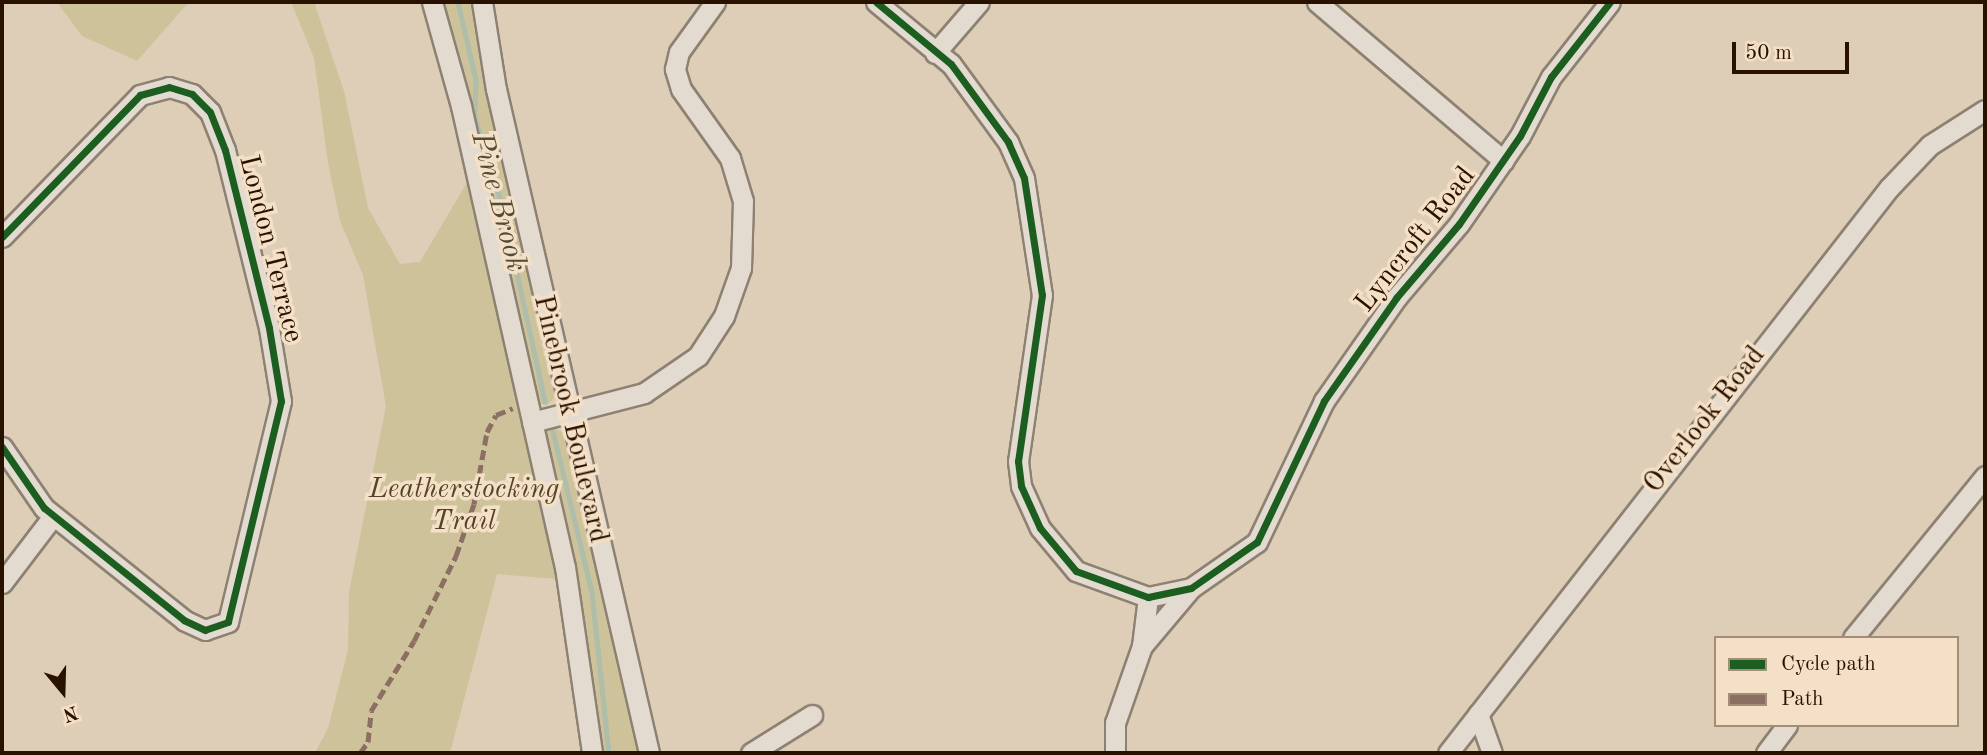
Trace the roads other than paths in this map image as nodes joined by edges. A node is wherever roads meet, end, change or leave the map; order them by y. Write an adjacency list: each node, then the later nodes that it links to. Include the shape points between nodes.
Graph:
1 (432, 2): 13 (street, Pinebrook Boulevard, via 455,79)
2 (482, 2): 12 (street, Pinebrook Boulevard)
3 (715, 2): 12 (street, via 679,52 675,69 681,89 720,139 737,178 745,238 731,299 715,334 672,378 645,393)
4 (876, 2): 8 (street)
5 (979, 2): 8 (street)
6 (1317, 2): 10 (street)
7 (1610, 2): 10 (street, Lyncroft Road, via 1551,78)
8 (936, 53): 19 (street, via 968,84 1008,142 1032,205 1042,295 1018,461 1021,486 1051,547 1076,570)
9 (1985, 110): 22 (street, Overlook Road, via 1930,145 1889,188)
10 (1504, 160): 18 (street, Lyncroft Road, via 1324,401 1257,542)
11 (2, 237): 16 (street, London Terrace, via 141,95 169,87 191,94 209,112 225,150 263,303 281,401 237,603 223,624 205,630 184,620)
12 (569, 414): 13 (street); 26 (street, Pinebrook Boulevard)
13 (532, 422): 25 (street, Pinebrook Boulevard, via 572,605)
14 (2, 447): 16 (street)
15 (1985, 477): 20 (street)
16 (53, 516): 17 (street)
17 (2, 583)
18 (1191, 588): 19 (street, Lyncroft Road); 21 (street)
19 (1147, 597): 21 (street)
20 (1855, 636)
21 (1142, 646): 28 (street, via 1115,723)
22 (1478, 713): 29 (street, Overlook Road); 30 (street)
23 (812, 715): 27 (street)
24 (1786, 727): 31 (street)
25 (592, 753)
26 (649, 753)
27 (751, 753)
28 (1115, 753)
29 (1448, 753)
30 (1492, 753)
31 (1766, 753)

